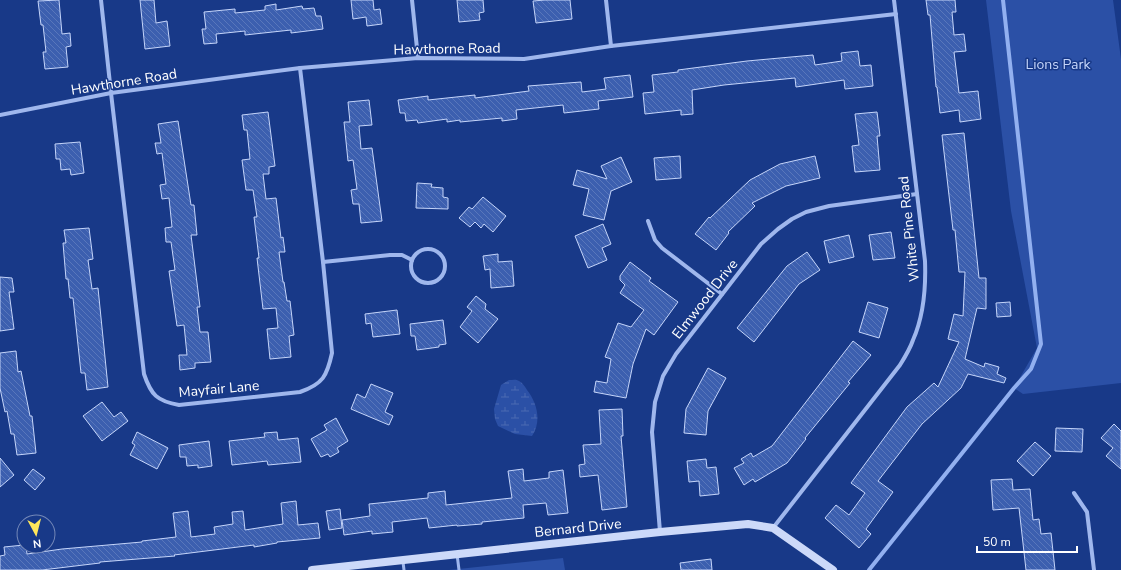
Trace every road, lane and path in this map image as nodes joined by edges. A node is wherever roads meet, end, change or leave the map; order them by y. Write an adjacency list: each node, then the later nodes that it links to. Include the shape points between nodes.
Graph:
1 (101, 0): 9 (street, Mayfair Lane)
2 (412, 0): 7 (street)
3 (606, 0): 6 (street)
4 (894, 0): 5 (street, White Pine Road)
5 (896, 14): 6 (street, Hawthorne Road); 11 (street, White Pine Road)
6 (612, 46): 7 (street, Hawthorne Road, via 524,59)
7 (418, 58): 8 (street, Hawthorne Road)
8 (300, 68): 9 (street, Hawthorne Road); 14 (street, Mayfair Lane)
9 (111, 93): 10 (street, Hawthorne Road); 14 (street, Mayfair Lane, via 144,374 149,388 156,397 167,403 179,405 300,392 314,387 323,379 332,353)
10 (0, 115)
11 (916, 194): 15 (street, Elmwood Drive, via 829,206 792,219 761,244); 17 (street, White Pine Road, via 926,286 922,314 913,340 900,365)
12 (648, 221): 15 (street, via 655,240 662,248)
13 (412, 260): 13 (street, via 414,275 423,282 438,281 446,268 445,259 434,250 418,252); 14 (street, via 402,255 390,255)
14 (323, 262)
15 (722, 294): 18 (street, Elmwood Drive, via 676,354 663,376 655,402 652,432)
16 (1074, 493): 25 (street, via 1087,512)
17 (773, 528): 18 (street, Bernard Drive, via 748,524); 24 (street, Bernard Drive)
18 (660, 532): 19 (street, Bernard Drive)
19 (457, 554): 20 (street, Bernard Drive); 23 (lane)
20 (403, 560): 21 (street, Bernard Drive); 22 (lane)
21 (312, 570)
22 (404, 570)
23 (460, 570)
24 (833, 570)
25 (1094, 570)

